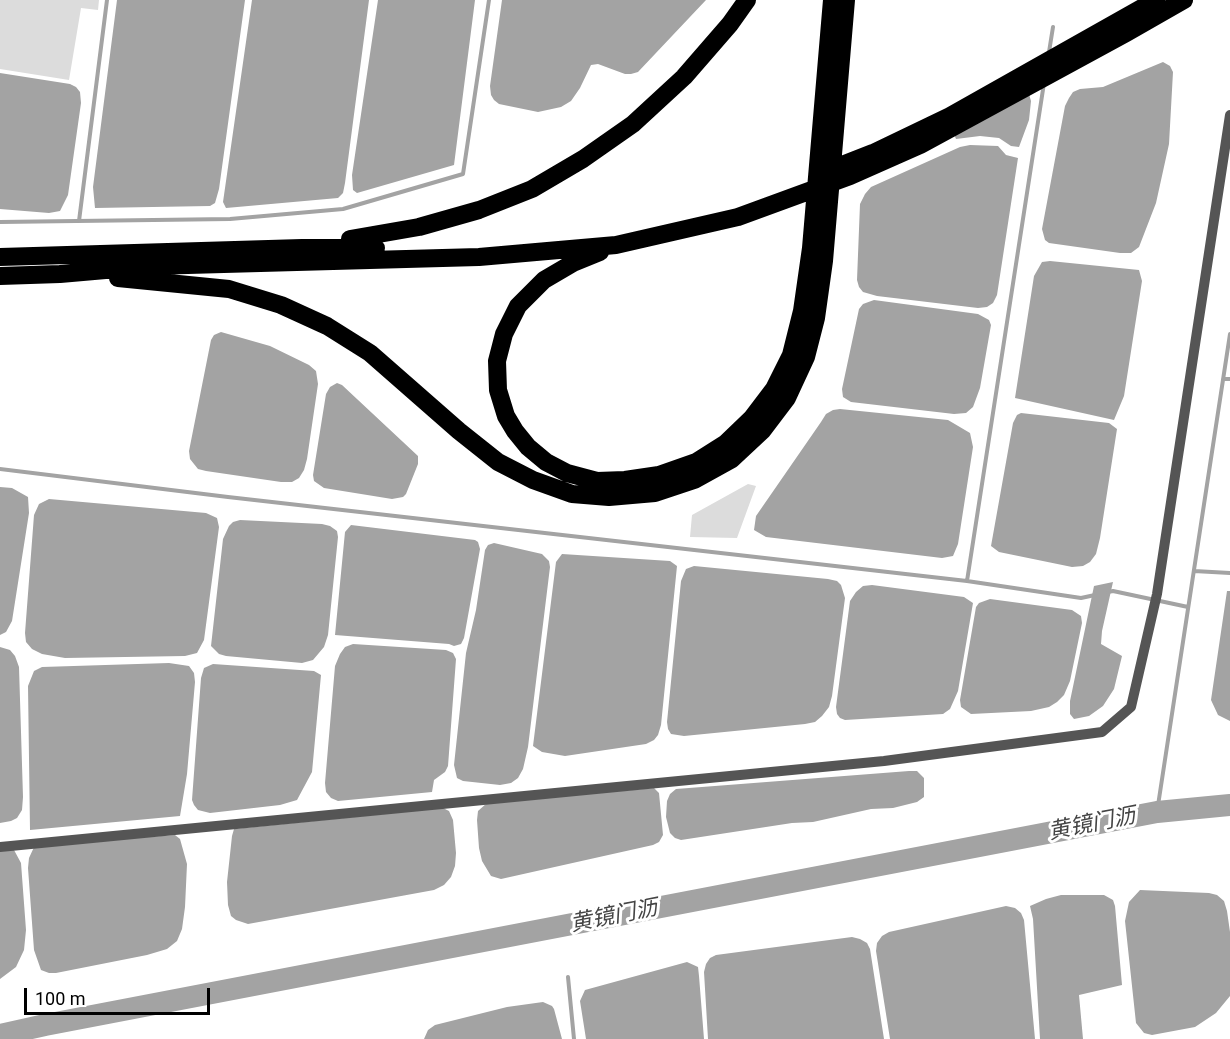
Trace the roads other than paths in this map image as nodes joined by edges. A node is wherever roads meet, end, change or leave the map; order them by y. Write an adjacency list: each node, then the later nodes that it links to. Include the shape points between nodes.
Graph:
1 (747, 0): 9 (highway, via 684,77 633,124 532,189 479,210 419,226)
2 (832, 0): 8 (highway, via 802,311 790,355 774,389 726,443 696,462 659,475 597,481 560,469 528,447 506,416 498,390 497,361 504,334 518,306 544,280)
3 (846, 0): 12 (highway, via 824,261 806,357 787,398 762,431 732,459 694,480 655,493 609,497 572,494 498,462 370,353 281,304 229,288)
4 (1156, 0): 6 (highway)
5 (1184, 0): 6 (highway)
6 (1123, 27): 8 (highway, via 920,145 850,176 738,217); 10 (highway, via 873,153 745,204 660,226)
7 (1230, 115): 14 (street, via 1157,594 1131,707 1102,732 884,761)
8 (616, 245): 10 (highway)
9 (302, 248): 10 (highway); 11 (highway)
10 (478, 252): 12 (highway, via 151,266)
11 (0, 256)
12 (60, 274): 13 (highway)
13 (0, 276)
14 (0, 847)

